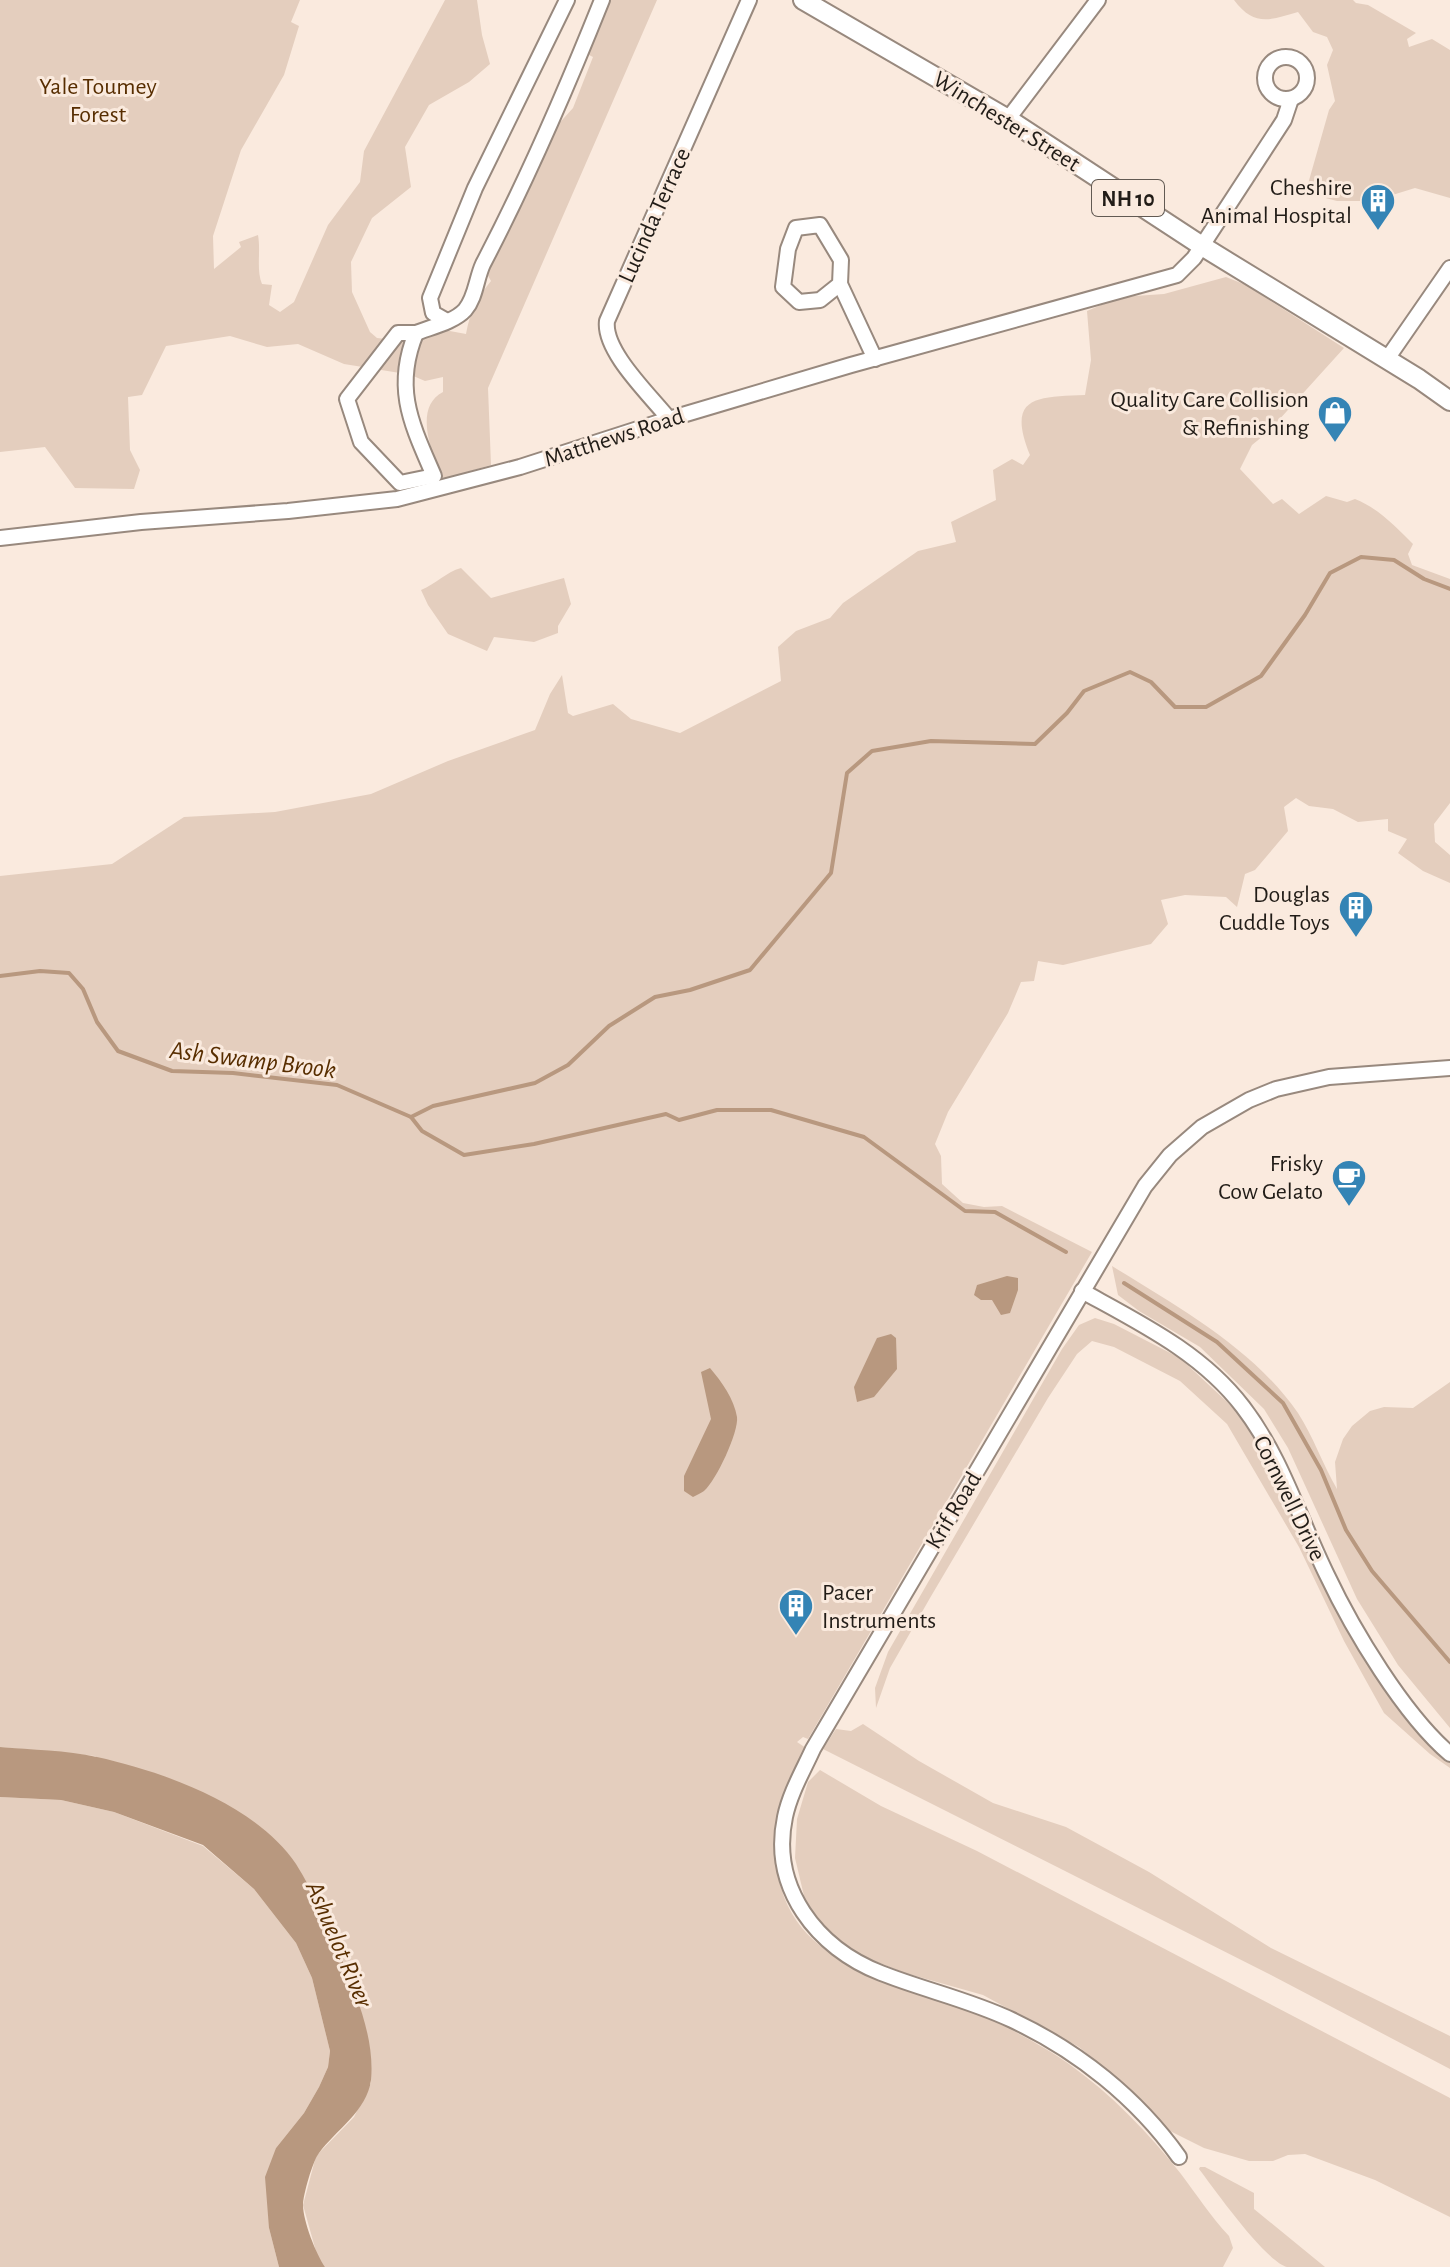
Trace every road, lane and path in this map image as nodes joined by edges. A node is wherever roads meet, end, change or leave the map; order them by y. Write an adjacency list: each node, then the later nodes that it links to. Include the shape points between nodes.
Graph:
1 (567, 0): 11 (street, via 439,272 430,298 433,313)
2 (602, 0): 11 (street, via 472,298 464,312)
3 (749, 0): 16 (street, Lucinda Terrace, via 607,321 616,353)
4 (803, 0): 7 (main road, Winchester Street / NH 10)
5 (1098, 0): 7 (street)
6 (1291, 99): 8 (street, Matthews Road, via 1284,120)
7 (1008, 119): 8 (main road, Winchester Street / NH 10)
8 (1202, 246): 13 (street, Matthews Road, via 1177,275); 14 (main road, Winchester Street / NH 10)
9 (1450, 268): 14 (street)
10 (840, 284): 10 (street, via 841,260 820,225 796,228 783,287 799,302 820,300); 13 (street)
11 (447, 321): 12 (street)
12 (416, 333): 12 (street, via 398,333 347,399 361,442 400,483 434,476 406,406 406,356)
13 (875, 359): 16 (street, Matthews Road)
14 (1387, 359): 15 (main road, Winchester Street / NH 10)
15 (1450, 401)
16 (669, 419): 17 (street, Matthews Road, via 520,467 397,499)
17 (0, 538)
18 (1450, 1068): 19 (street, Krif Road, via 1314,1079 1249,1100 1202,1127 1145,1186)
19 (1082, 1291): 20 (street, Cornwell Drive, via 1210,1370 1243,1407 1281,1467 1327,1576 1383,1674); 21 (street, Krif Road, via 813,1749 785,1817 783,1859 802,1911 843,1954 880,1973 979,2005 1047,2038 1098,2071)
20 (1450, 1754)
21 (1179, 2157)

